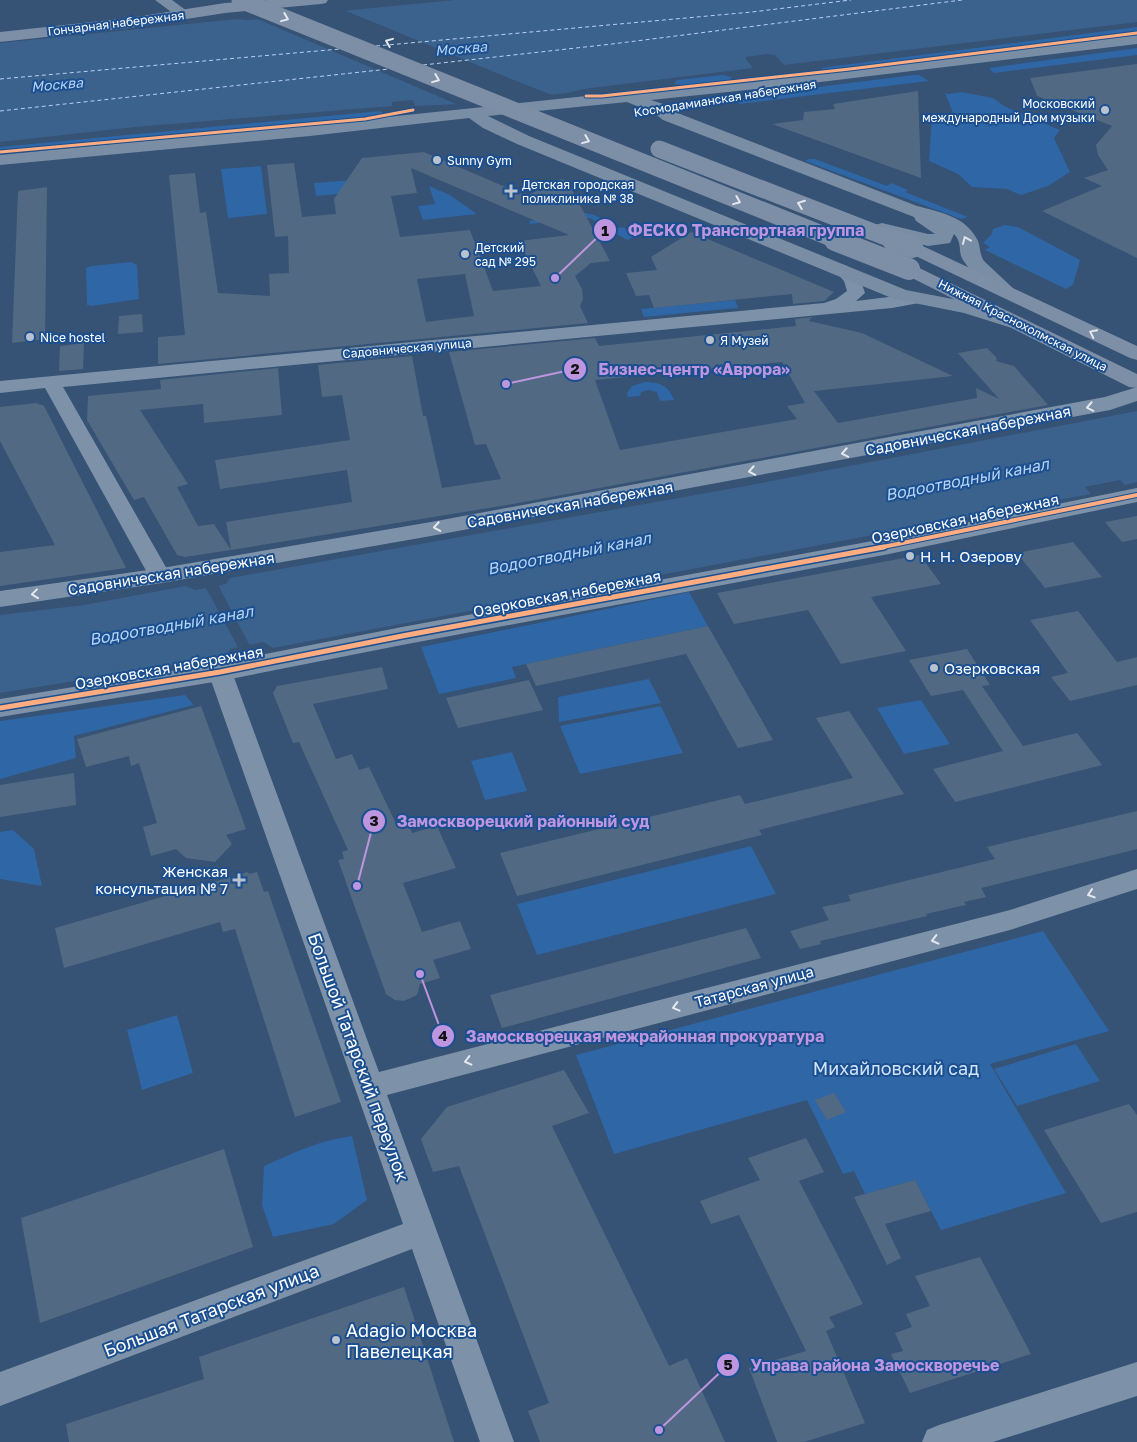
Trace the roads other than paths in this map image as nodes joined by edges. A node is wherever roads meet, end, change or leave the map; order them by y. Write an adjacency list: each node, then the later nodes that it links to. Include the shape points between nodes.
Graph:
1 (225, 0): 5 (main road, Гончарная набережная)
2 (240, 0): 26 (main road, Нижняя Краснохолмская улица, one-way to 26, bridge)
3 (282, 0): 10 (main road, one-way to 3)
4 (321, 0): 5 (main road, Гончарная набережная, via 226,8)
5 (173, 7): 6 (main road, Гончарная набережная, via 126,17); 7 (main road, Гончарная набережная, via 129,23)
6 (0, 33)
7 (0, 37)
8 (1137, 39): 12 (main road, Космодамианская набережная)
9 (1137, 45): 14 (main road, Космодамианская набережная)
10 (420, 55)
11 (512, 91): 17 (main road)
12 (689, 91): 13 (main road, Космодамианская набережная); 15 (main road, via 669,98)
13 (628, 97): 15 (main road); 16 (main road, Космодамианская набережная)
14 (719, 99): 15 (main road, Космодамианская набережная); 20 (main road, via 697,107 696,116)
15 (660, 109): 18 (main road, Космодамианская набережная); 20 (main road, via 669,116)
16 (475, 114): 18 (main road); 19 (main road, Космодамианская набережная)
17 (576, 116)
18 (489, 124): 19 (main road, Космодамианская набережная); 25 (main road)
19 (310, 131): 22 (main road, Космодамианская набережная)
20 (714, 133): 23 (main road)
21 (641, 142): 24 (main road, one-way to 21, bridge, via 835,218)
22 (0, 160)
23 (910, 210): 24 (main road, via 935,224 945,234 943,239 936,241); 28 (main road, one-way to 23, via 973,260 968,240 959,228)
24 (912, 242): 28 (main road, Нижняя Краснохолмская улица)
25 (841, 270): 27 (main road); 30 (street, Садовническая улица, via 852,280 856,293 842,303)
26 (914, 271): 27 (main road, via 928,281 925,293 910,295); 31 (main road, Нижняя Краснохолмская улица)
27 (888, 290): 29 (main road)
28 (1005, 290): 32 (main road, Нижняя Краснохолмская улица, one-way to 28)
29 (913, 298): 30 (street, Садовническая улица, via 892,303); 31 (main road, via 968,308)
30 (814, 309): 33 (street, Садовническая улица)
31 (1035, 330): 34 (main road, Нижняя Краснохолмская улица)
32 (1137, 354)
33 (51, 382): 35 (street, Садовническая улица); 38 (street)
34 (1137, 382)
35 (0, 387)
36 (1137, 394): 38 (street, Садовническая набережная, one-way to 38, via 1110,403 713,478)
37 (1137, 496): 40 (street, Озерковская набережная)
38 (160, 576): 39 (street, Садовническая набережная, one-way to 39)
39 (0, 599)
40 (220, 672): 41 (street, Озерковская набережная); 43 (street, Большой Татарский переулок)
41 (0, 708)
42 (1137, 879): 43 (street, Татарская улица, one-way to 43, via 1010,920)
43 (370, 1087): 44 (street, Большой Татарский переулок)
44 (422, 1231): 46 (street, Большая Татарская улица); 47 (street, Большой Татарский переулок)
45 (1137, 1379): 48 (street)
46 (0, 1388)
47 (497, 1442)
48 (939, 1442)

